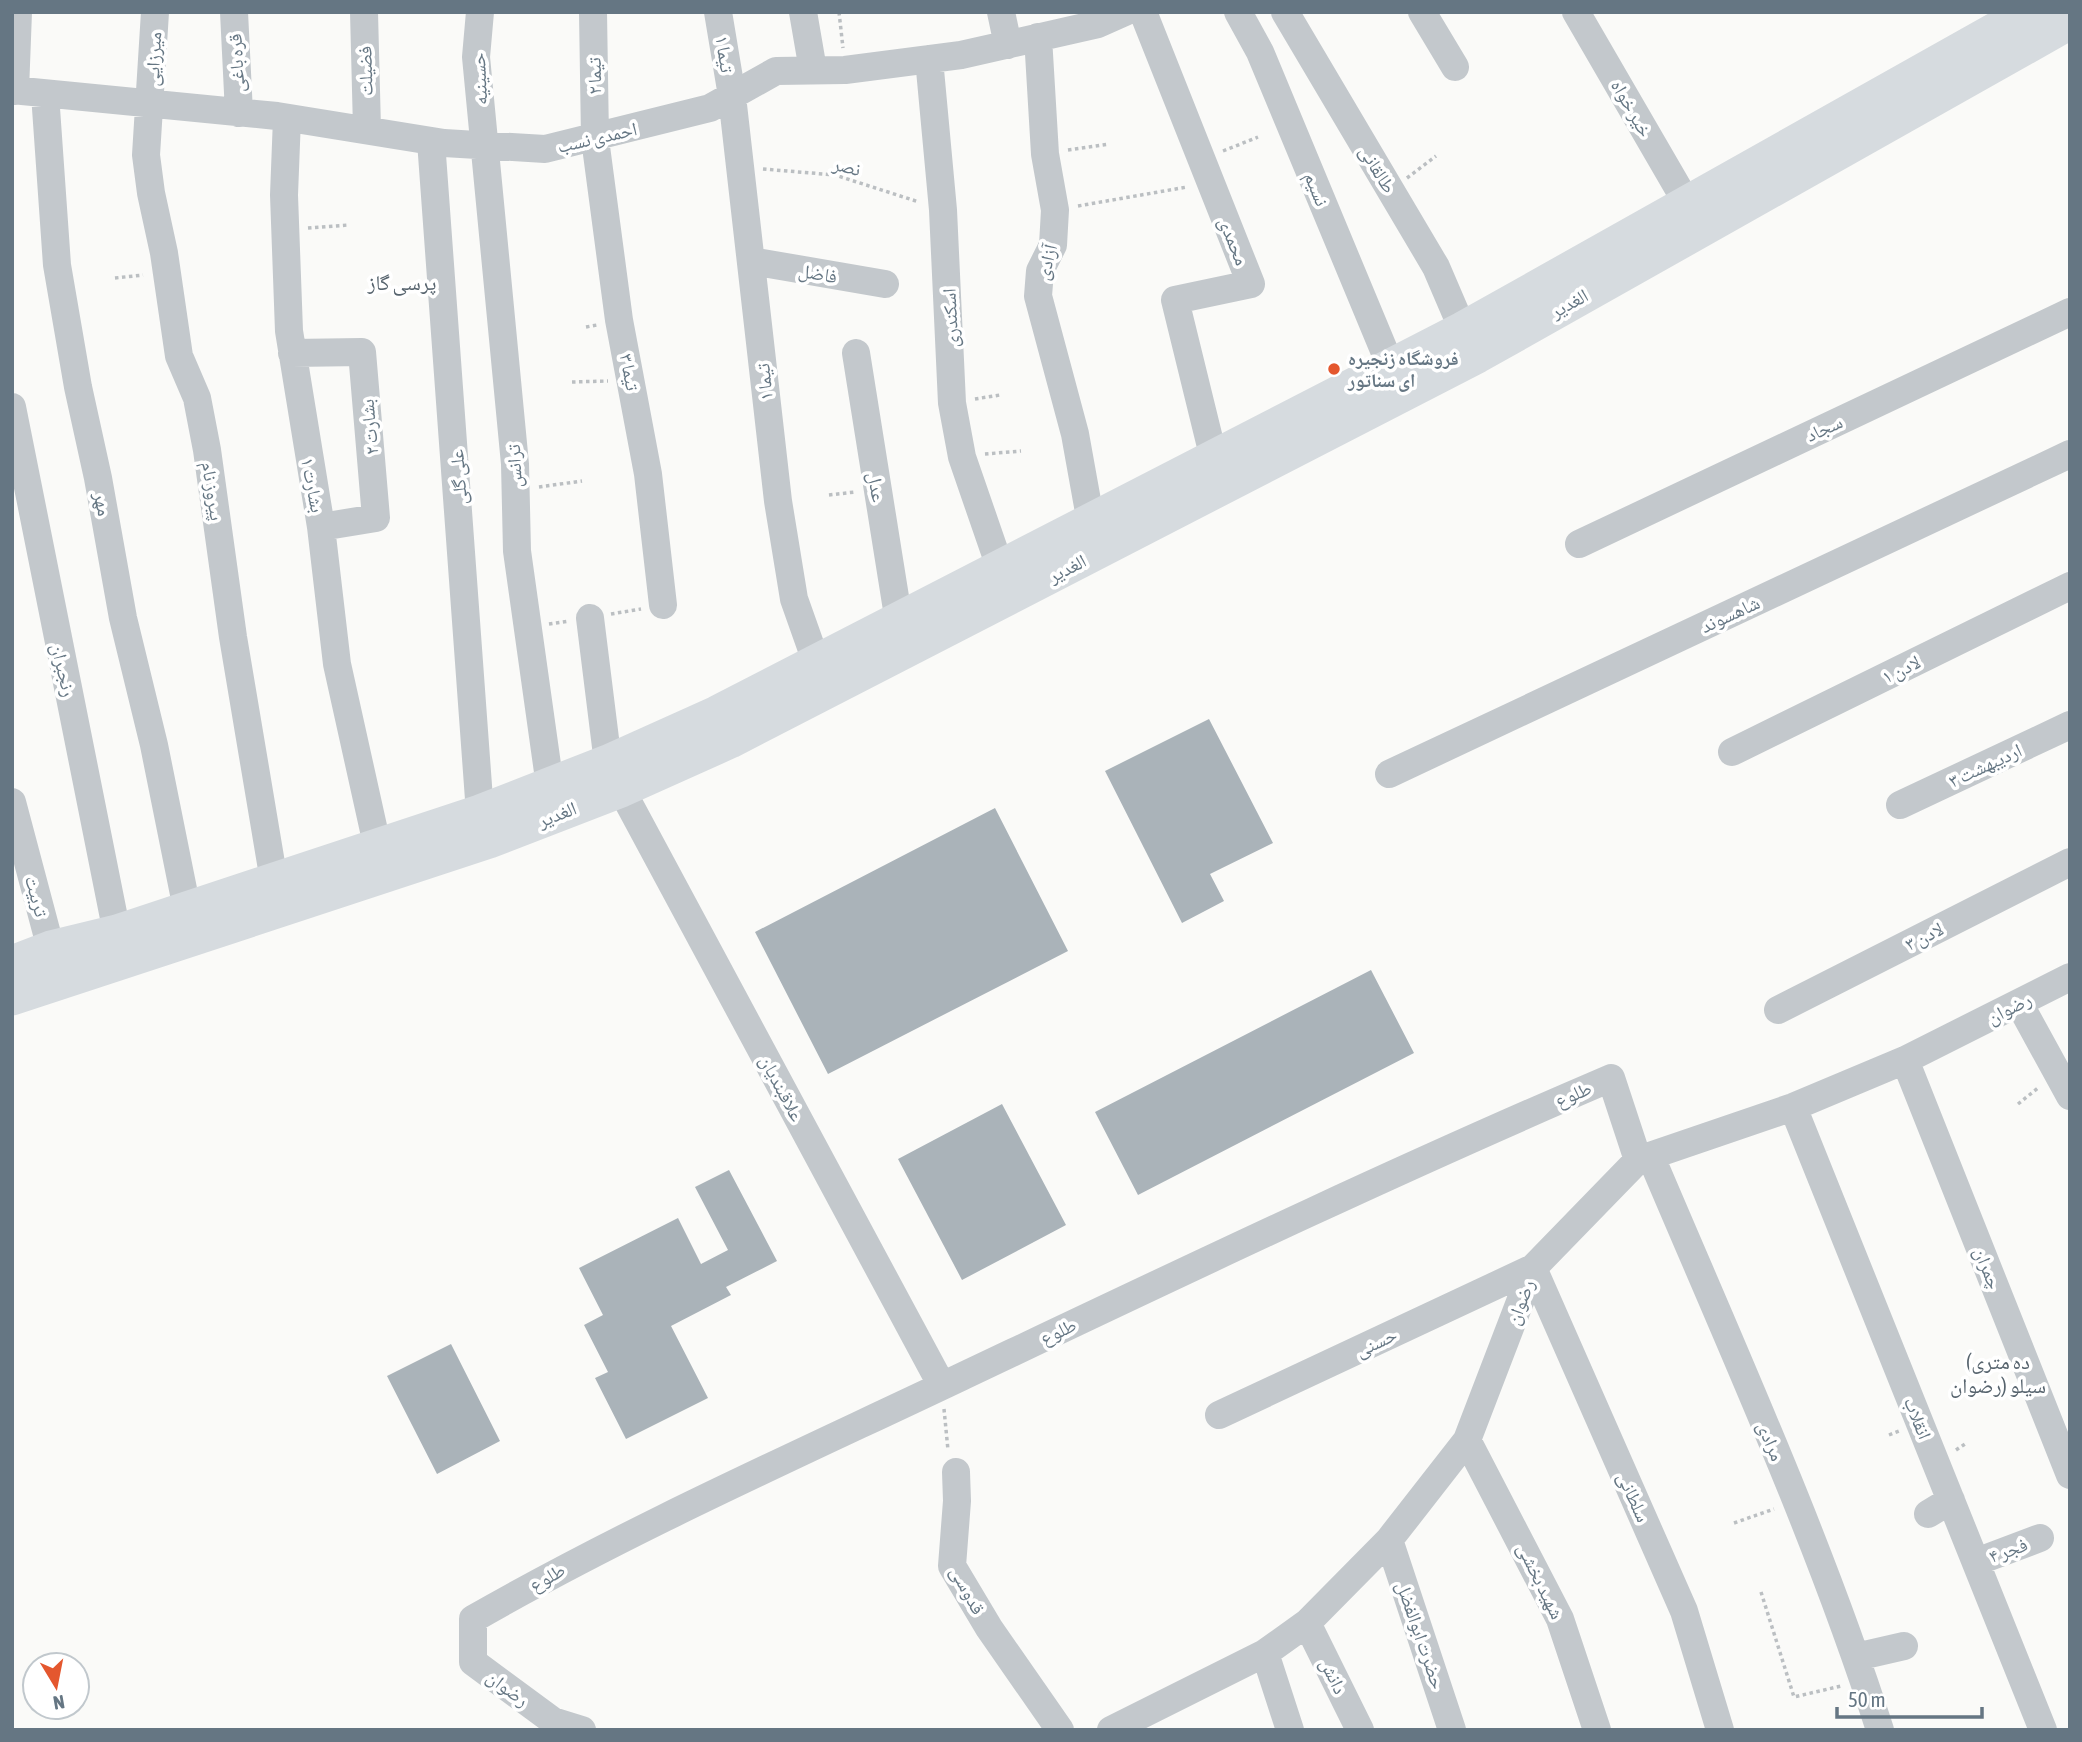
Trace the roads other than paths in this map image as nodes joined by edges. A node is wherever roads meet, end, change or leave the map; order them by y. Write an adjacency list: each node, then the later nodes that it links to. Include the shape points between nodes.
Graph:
1 (18, 12): 23 (street)
2 (155, 12): 26 (street, میرزایی)
3 (234, 12): 27 (street, قره باغی)
4 (364, 12): 29 (street, فضیلت)
5 (480, 12): 32 (street, حسینیه, via 477,57)
6 (593, 12): 30 (street, تیما ۲)
7 (718, 12): 25 (street, ۱ تیما)
8 (803, 12): 22 (street)
9 (1001, 12): 19 (street)
10 (1125, 12): 18 (street, احمدی نسب, via 1098,24)
11 (1143, 12): 43 (street, محمدی, via 1251,284 1175,300)
12 (1238, 12): 40 (street, نسیم, via 1265,64)
13 (1285, 12): 37 (street, طالقانی, via 1436,267)
14 (1422, 12): 21 (street)
15 (1576, 12): 33 (street, خیر خواه)
16 (2029, 12): 33 (main road, الغدیر)
17 (2070, 21): 56 (main road, الغدیر, via 1476,355 730,740)
18 (1038, 37): 19 (street, احمدی نسب); 44 (street, آزادی, via 1045,154 1055,211 1053,245 1040,271 1038,296 1075,434)
19 (1007, 44): 20 (street, احمدی نسب)
20 (929, 59): 22 (street, احمدی نسب); 47 (street, اسکندری, via 943,210 952,403 962,457)
21 (1455, 67)
22 (813, 70): 25 (street, احمدی نسب, via 775,71)
23 (14, 91): 24 (street, احمدی نسب)
24 (45, 94): 26 (street, احمدی نسب); 64 (street, مهر, via 57,265 78,387)
25 (732, 96): 30 (street, احمدی نسب, via 710,108); 34 (street, تیما ۱)
26 (150, 105): 27 (street, احمدی نسب); 63 (street, پیروز نام, via 146,155 179,356 197,398 207,450)
27 (239, 113): 28 (street, احمدی نسب)
28 (287, 118): 29 (street, احمدی نسب); 38 (street, بشارت ۱, via 285,229)
29 (367, 129): 31 (street, احمدی نسب)
30 (594, 139): 32 (street, احمدی نسب, via 545,149); 49 (street, تیما ۳, via 619,320 649,474)
31 (432, 141): 32 (street, احمدی نسب); 60 (street, علی گلی)
32 (483, 145): 57 (street, ترانس, via 517,551)
33 (1688, 205): 37 (main road, الغدیر)
34 (751, 261): 35 (street, فاضل); 52 (street, تیما ۱, via 780,514 794,599)
35 (885, 284)
36 (2070, 312): 46 (street, سجاد)
37 (1463, 330): 40 (main road, الغدیر)
38 (292, 353): 45 (street, بشارت ۱); 45 (street, بشارت ۲, via 362,352 376,518)
39 (856, 353): 51 (street, عدل)
40 (1391, 367): 43 (main road, الغدیر)
41 (12, 407): 65 (street, رنجبران)
42 (2070, 454): 55 (street, شاهسوند)
43 (1214, 459): 44 (main road, الغدیر)
44 (1091, 523): 47 (main road, الغدیر)
45 (321, 527): 61 (street, بشارت ۱, via 337,664)
46 (1579, 544)
47 (1002, 570): 51 (main road, الغدیر)
48 (2070, 586): 54 (street, لادن ۱)
49 (663, 605)
50 (590, 618): 56 (street)
51 (899, 622): 52 (main road, الغدیر)
52 (817, 664): 56 (main road, الغدیر, via 718,714)
53 (2070, 725): 59 (street, اردیبهشت ۳)
54 (1732, 752)
55 (1390, 774)
56 (614, 776): 57 (main road, الغدیر); 69 (main road, الغدیر, via 489,840); 77 (street, علاقبندیان)
57 (550, 786): 60 (main road, الغدیر)
58 (12, 802): 66 (street, تربیت)
59 (1900, 805)
60 (480, 813): 61 (main road, الغدیر)
61 (378, 849): 63 (main road, الغدیر)
62 (2070, 862): 71 (street, لادن ۳)
63 (274, 881): 64 (main road, الغدیر)
64 (187, 909): 65 (main road, الغدیر)
65 (117, 933): 66 (main road, الغدیر)
66 (51, 949): 67 (main road, الغدیر)
67 (12, 964)
68 (2070, 977): 70 (street, رضوان)
69 (12, 997)
70 (2019, 1003): 72 (street, رضوان); 73 (street)
71 (1778, 1010)
72 (1905, 1060): 74 (street, رضوان); 81 (street, چمران)
73 (2070, 1096)
74 (1793, 1107): 75 (street, رضوان); 84 (street, انقلاب, via 1940,1507)
75 (1645, 1159): 76 (street, رضوان); 77 (street, طلوع, via 1611,1078 1418,1160); 89 (street, مرادی, via 1796,1501)
76 (1533, 1268): 78 (street, حسنی); 79 (street, رضوان); 97 (street, سلطانی, via 1684,1611)
77 (942, 1386): 88 (street, طلوع, via 559,1570 473,1619)
78 (1219, 1415)
79 (1467, 1440): 83 (street, رضوان); 96 (street, شهید بخشی, via 1560,1619)
80 (956, 1472): 91 (street, قدوسی, via 952,1566)
81 (2070, 1475)
82 (2040, 1538): 84 (street, فجر ۴)
83 (1389, 1540): 85 (street, رضوان); 95 (street, حضرت ابوالفضل)
84 (1976, 1562): 99 (street, انقلاب, via 2022,1700)
85 (1307, 1623): 87 (street, رضوان); 94 (street, دانش)
86 (1904, 1646): 89 (street)
87 (1265, 1653): 92 (street, رضوان); 93 (street)
88 (473, 1662): 90 (street, رضوان, via 553,1721)
89 (1860, 1669): 98 (street, مرادی)
90 (582, 1730)
91 (1059, 1730)
92 (1111, 1730)
93 (1290, 1730)
94 (1360, 1730)
95 (1452, 1730)
96 (1597, 1730)
97 (1720, 1730)
98 (1880, 1730)
99 (2043, 1730)

